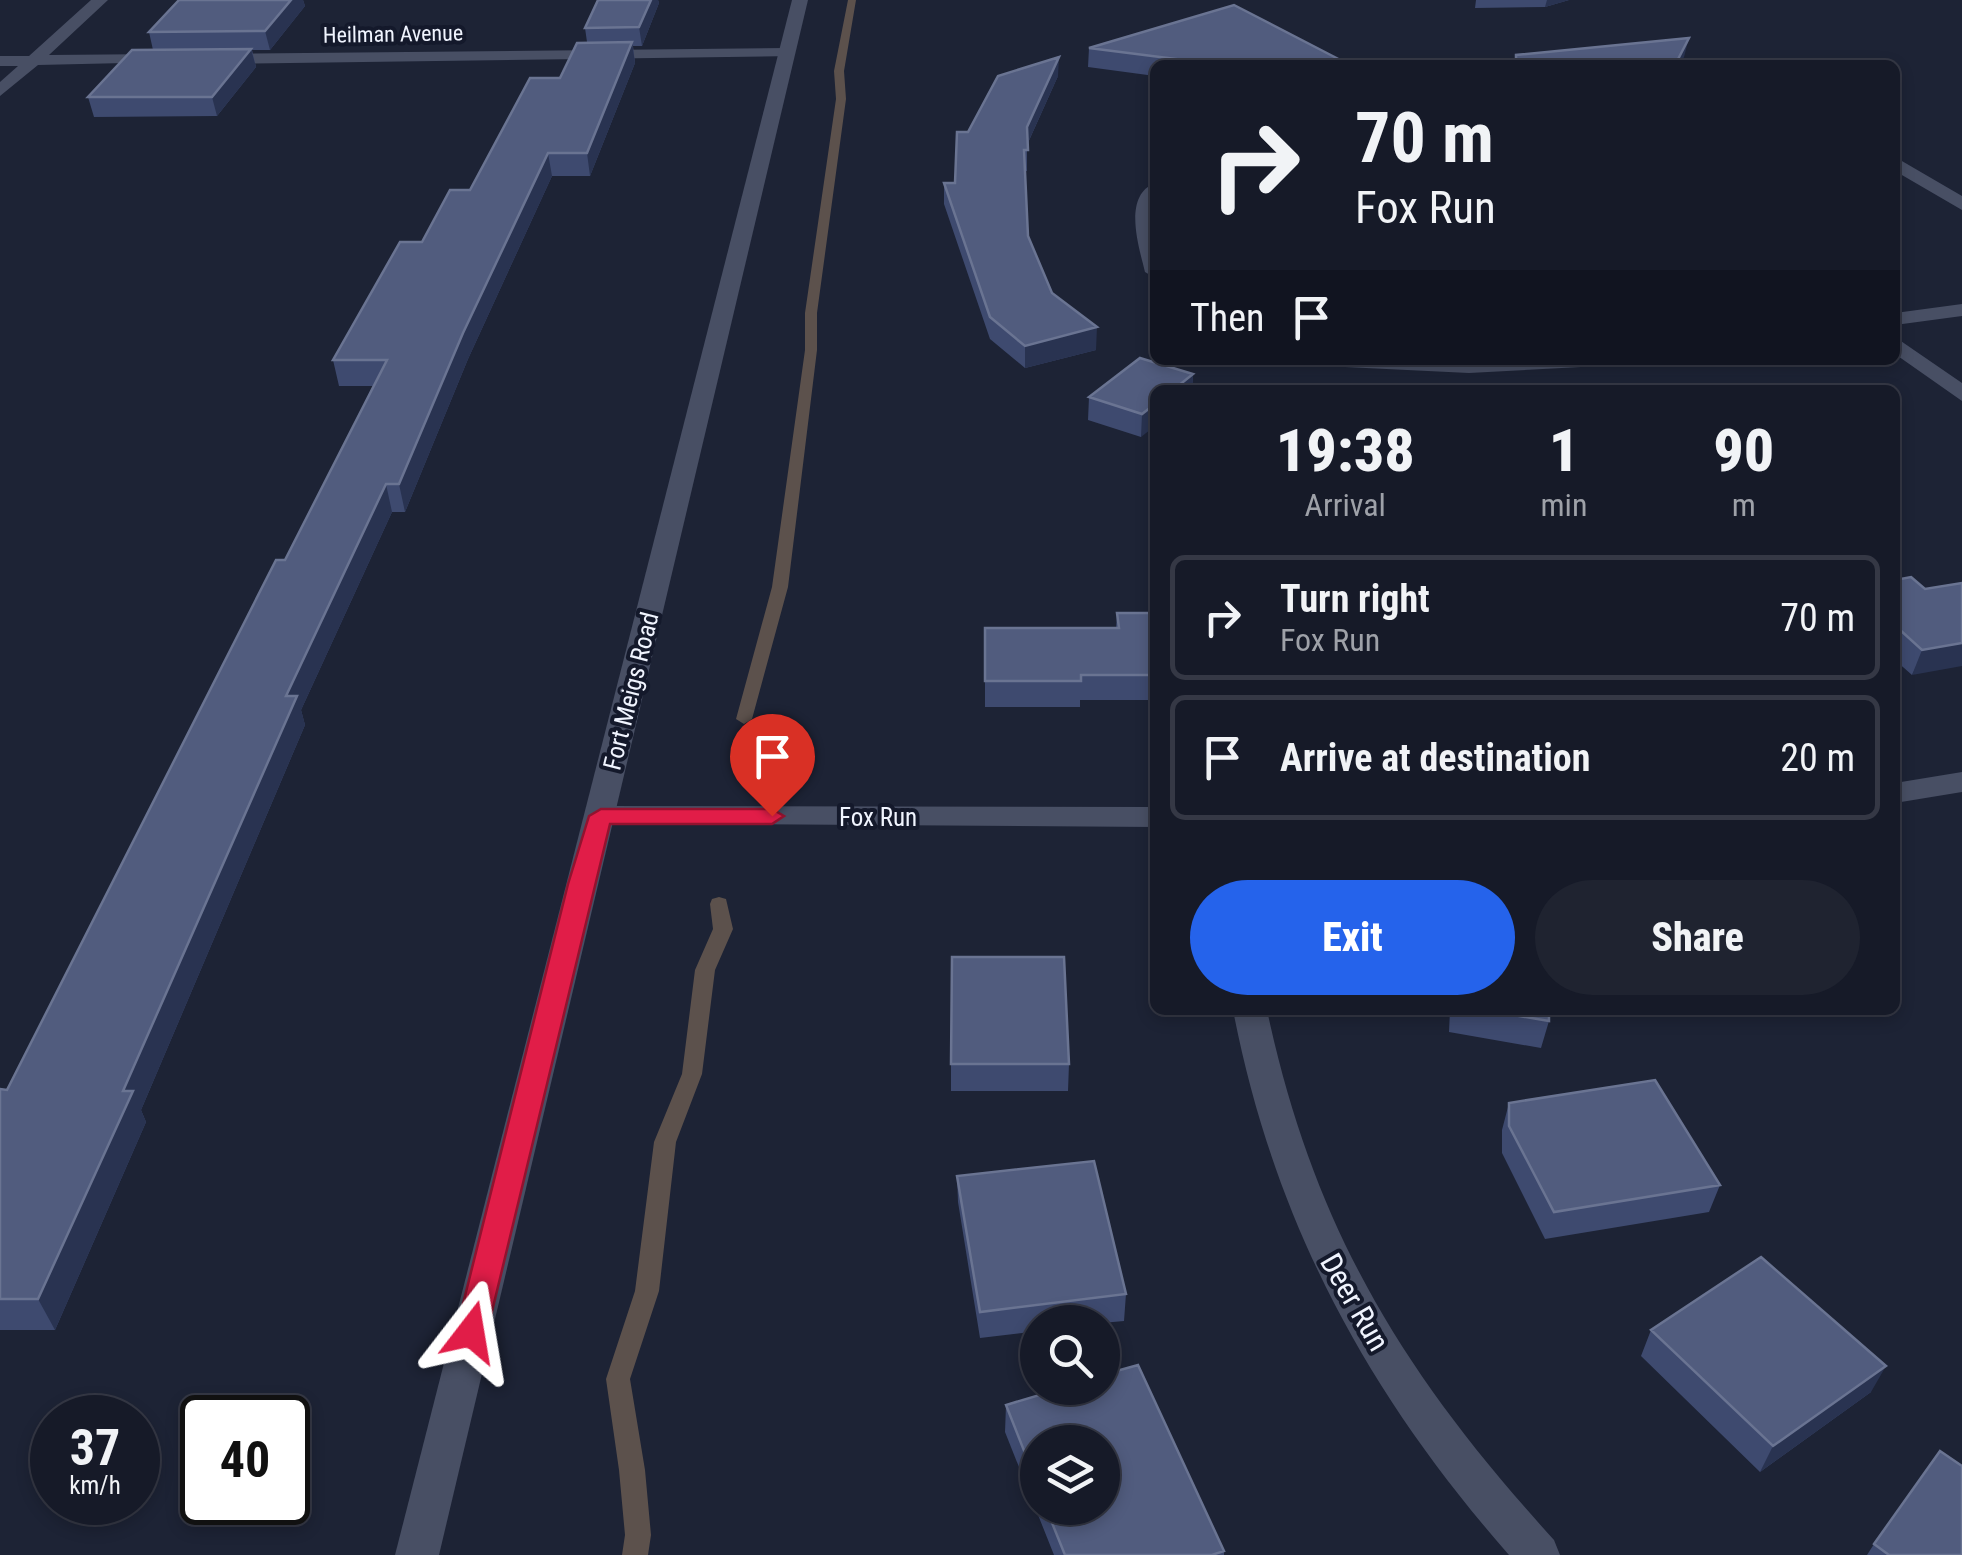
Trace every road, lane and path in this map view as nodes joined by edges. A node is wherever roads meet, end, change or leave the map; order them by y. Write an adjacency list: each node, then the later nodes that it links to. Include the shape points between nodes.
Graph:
1 (100, 0): 4 (street)
2 (800, 0): 3 (street, Fort Meigs Road)
3 (786, 53): 4 (street, Heilman Avenue); 19 (street, Fort Meigs Road)
4 (34, 60): 5 (street, Heilman Avenue); 6 (street)
5 (0, 61)
6 (0, 91)
7 (1900, 166): 9 (street)
8 (1150, 201): 10 (street, via 1143,217)
9 (1962, 204)
10 (1150, 249)
11 (1962, 310): 12 (street)
12 (1900, 317)
13 (1900, 348): 16 (street)
14 (1448, 365): 15 (street)
15 (1488, 365)
16 (1962, 394)
17 (1962, 782): 18 (street)
18 (1900, 793)
19 (601, 816): 20 (street, Fox Run); 22 (street, Fort Meigs Road)
20 (1150, 817)
21 (1251, 1015): 23 (street, Deer Run, via 1282,1154 1338,1282 1427,1422)
22 (417, 1555)
23 (1538, 1555)

